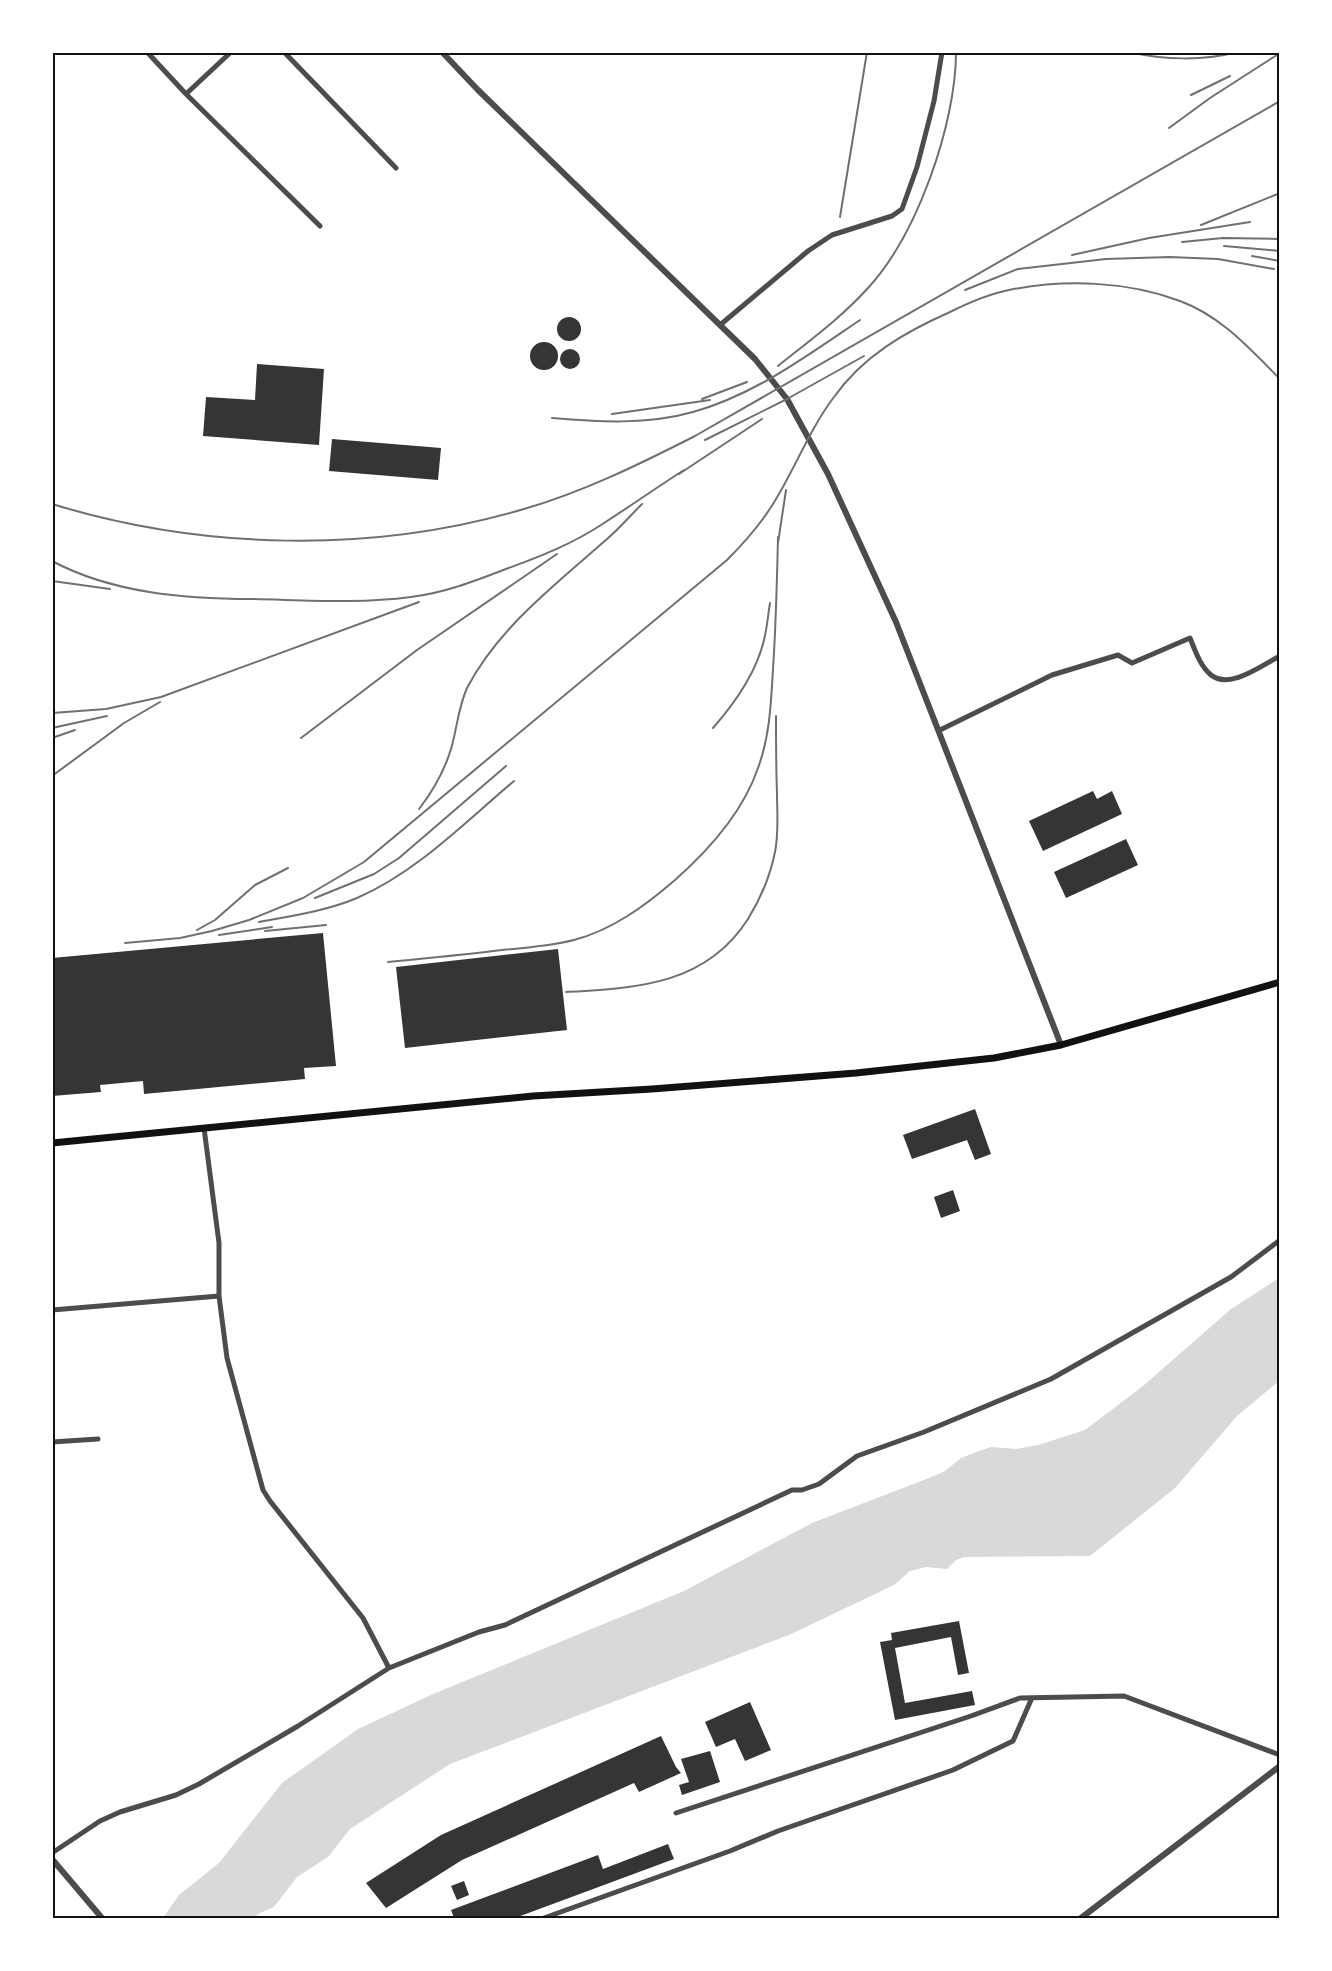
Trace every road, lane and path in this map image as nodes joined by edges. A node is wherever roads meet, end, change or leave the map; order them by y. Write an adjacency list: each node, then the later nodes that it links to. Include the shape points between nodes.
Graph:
1 (147, 52): 6 (street)
2 (231, 52): 6 (street)
3 (284, 52): 7 (street)
4 (442, 52): 9 (street)
5 (942, 52): 9 (street, via 917,167 902,209 892,216 832,235)
6 (186, 94): 8 (street)
7 (396, 168)
8 (320, 226)
9 (720, 325): 11 (street, via 785,396 828,474)
10 (1280, 656): 11 (street, via 1230,680 1212,676 1190,638 1132,663 1118,655 1052,675)
11 (940, 730): 13 (street)
12 (1280, 982): 13 (main road)
13 (1061, 1045): 14 (main road, via 994,1058 856,1073 533,1096)
14 (204, 1128): 15 (main road); 17 (street, via 219,1243)
15 (52, 1143)
16 (1280, 1240): 21 (street, via 1231,1277 1051,1379 857,1456 819,1484 792,1490 505,1625)
17 (219, 1296): 18 (street); 21 (street, via 227,1358 263,1490 363,1618)
18 (52, 1310)
19 (98, 1439): 20 (street)
20 (52, 1442)
21 (389, 1668): 26 (street, via 199,1784 100,1821)
22 (1031, 1700): 23 (street, via 1124,1696); 25 (street, via 1020,1698); 29 (street, via 1013,1741 953,1770)
23 (1280, 1755)
24 (1280, 1766): 30 (street)
25 (676, 1813)
26 (52, 1853)
27 (52, 1859): 28 (street)
28 (102, 1918)
29 (544, 1918)
30 (1081, 1918)

